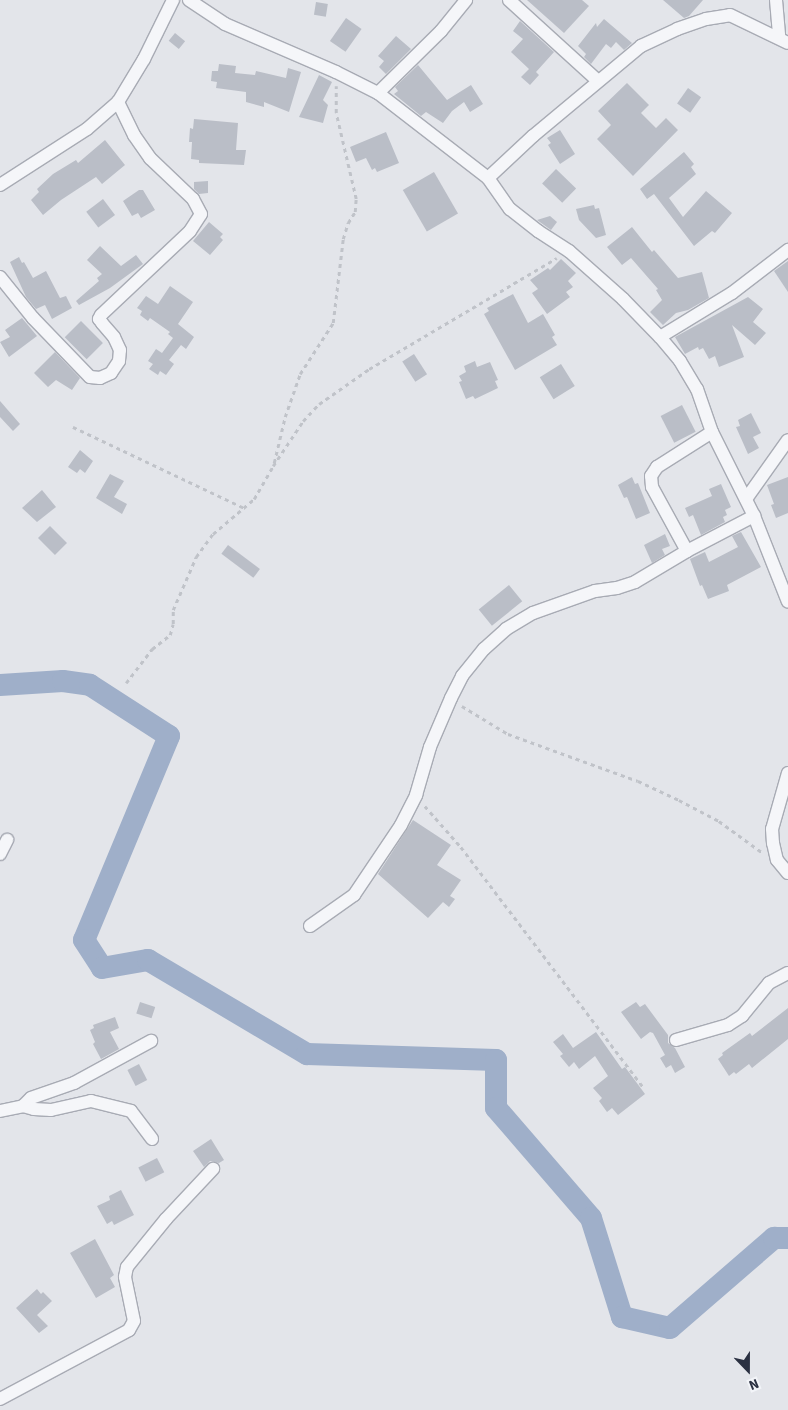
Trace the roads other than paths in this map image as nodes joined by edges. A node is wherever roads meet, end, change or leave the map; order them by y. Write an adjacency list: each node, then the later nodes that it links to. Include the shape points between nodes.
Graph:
1 (173, 0): 9 (street)
2 (189, 0): 8 (street, via 225,24 336,72)
3 (466, 0): 8 (street, via 441,32)
4 (509, 0): 7 (street)
5 (776, 0): 6 (street)
6 (784, 41): 7 (street, via 730,16 706,19 641,46)
7 (598, 82): 10 (street)
8 (378, 94): 10 (street)
9 (118, 102): 11 (street, via 87,129); 13 (street, via 150,158 193,199 201,214 190,231 101,315 102,323 120,350 119,361 111,374 90,377 32,318)
10 (488, 178): 14 (street, via 510,208 569,250 623,298)
11 (0, 185)
12 (788, 250): 14 (street, via 732,293)
13 (0, 277)
14 (660, 337): 15 (street, via 680,361 696,389)
15 (712, 432): 17 (street); 19 (street, via 657,467 651,476 652,487)
16 (788, 440): 17 (street)
17 (746, 499): 18 (street)
18 (754, 516): 19 (street); 20 (street)
19 (687, 551): 25 (street, via 635,582 563,601 534,613 506,629 484,648 450,698 430,747 416,795 401,825 365,882 341,906)
20 (788, 602)
21 (788, 773): 24 (street, via 772,829 778,860)
22 (7, 840): 23 (street)
23 (0, 854)
24 (788, 873)
25 (310, 926)
26 (788, 973): 27 (street, via 769,983 742,1016 728,1025)
27 (676, 1040)
28 (151, 1041): 29 (street, via 74,1083 31,1098)
29 (24, 1106): 30 (street); 31 (street, via 43,1110 82,1101 132,1111)
30 (0, 1111)
31 (152, 1139)
32 (213, 1169): 33 (street, via 127,1267 125,1277 134,1321 129,1330)
33 (0, 1398)

